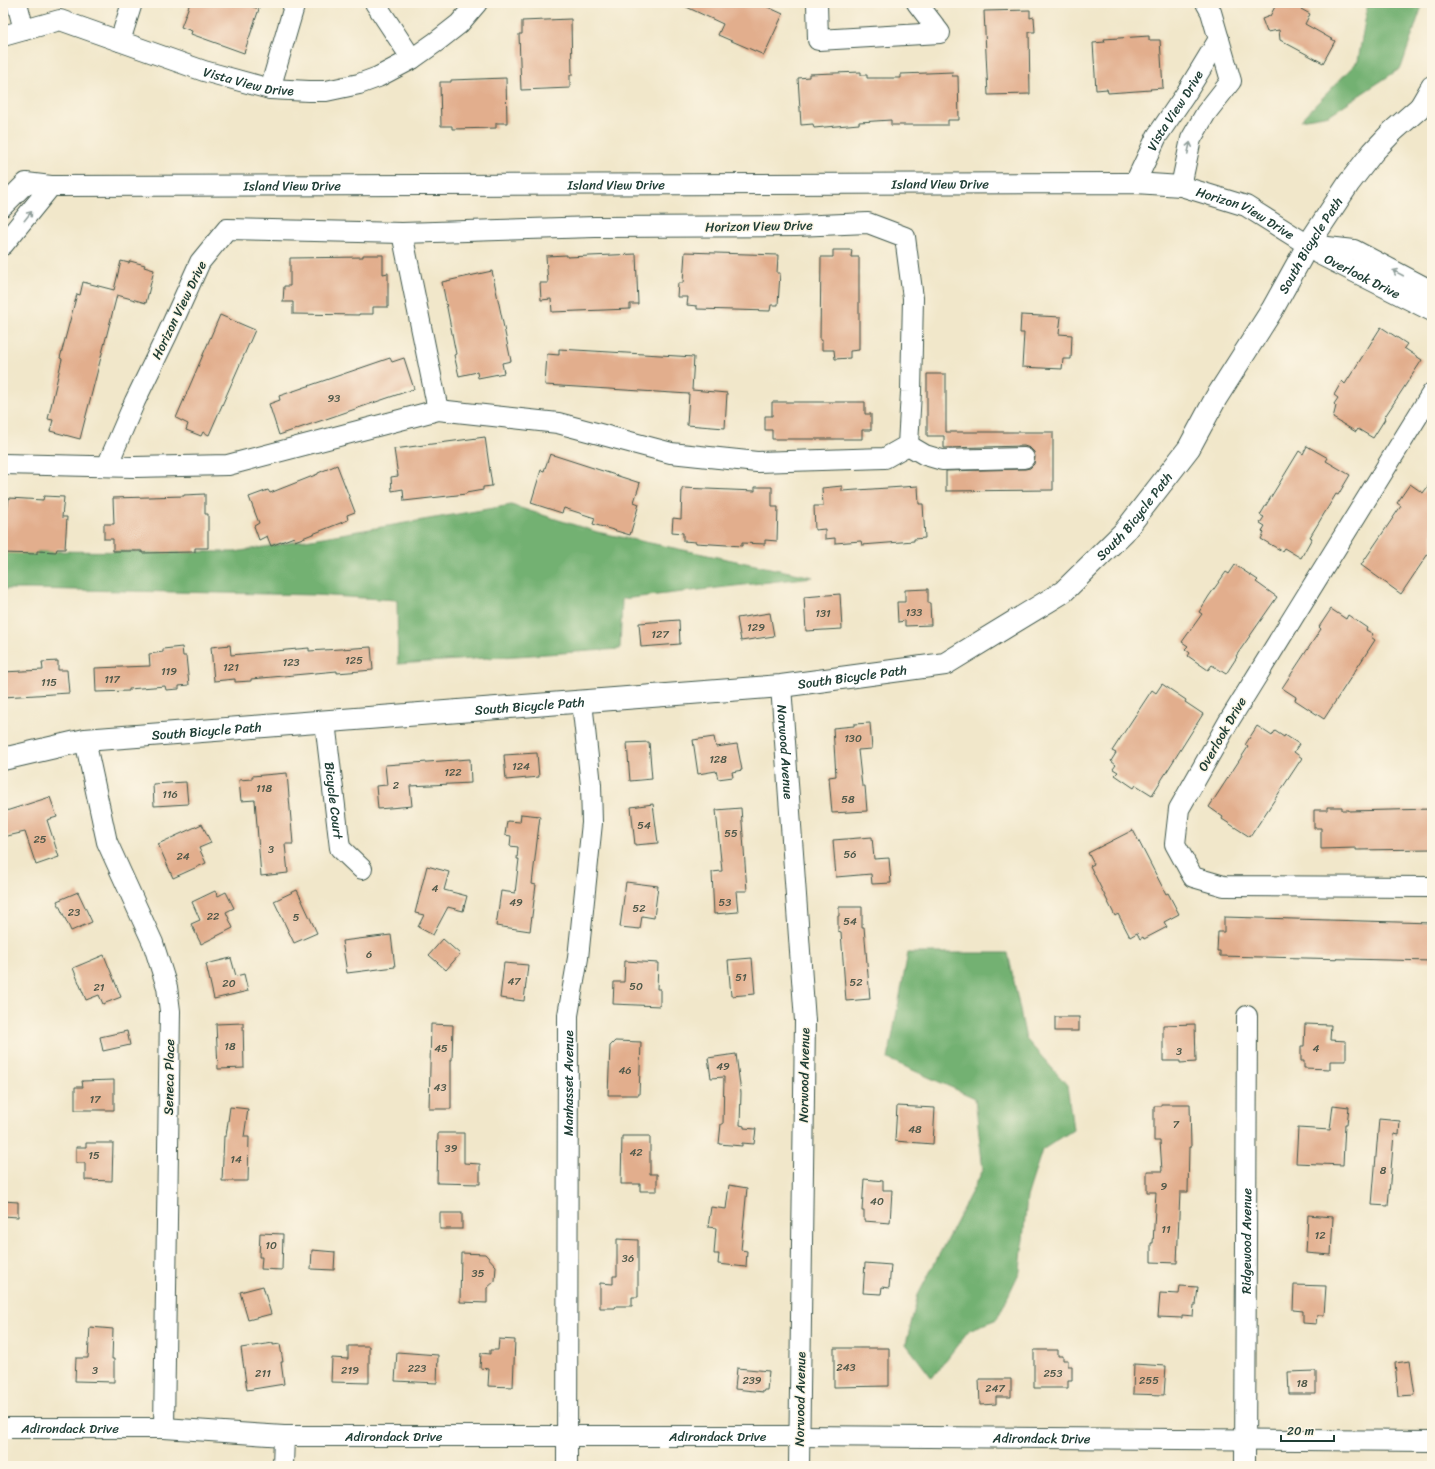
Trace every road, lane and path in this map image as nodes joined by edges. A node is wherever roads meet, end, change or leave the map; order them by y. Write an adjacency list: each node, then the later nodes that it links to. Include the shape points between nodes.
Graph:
1 (18, 3): 9 (street)
2 (132, 3): 12 (street)
3 (295, 3): 15 (street)
4 (375, 3): 13 (street)
5 (477, 3): 13 (street, Vista View Drive, via 459,24)
6 (817, 3): 7 (street, via 818,40 940,33)
7 (917, 3)
8 (1206, 3): 11 (street, Vista View Drive)
9 (24, 30): 10 (street, Vista View Drive); 12 (street, Vista View Drive, via 60,20)
10 (3, 36)
11 (1219, 39): 17 (street, Vista View Drive, via 1157,136); 19 (street, Vista View Drive, one-way to 11, via 1191,139 1206,112 1231,81)
12 (120, 41): 15 (street, Vista View Drive, via 204,71)
13 (412, 59): 15 (street, Vista View Drive, via 378,77 342,88 309,92)
14 (1432, 87): 16 (main road, South Bicycle Path)
15 (270, 89)
16 (1426, 101): 23 (main road, South Bicycle Path, via 1373,152 1349,183)
17 (1135, 183): 18 (street, Island View Drive); 19 (street, Island View Drive)
18 (51, 186): 20 (street, via 26,182); 22 (street, one-way to 18)
19 (1181, 186): 23 (street, Horizon View Drive, via 1246,206)
20 (3, 206)
21 (402, 233): 28 (street); 29 (street, Horizon View Drive, via 868,223 905,237 913,298); 32 (street, Horizon View Drive, via 227,229 200,262 134,401)
22 (3, 245)
23 (1317, 257): 24 (street, Overlook Drive, one-way to 23, via 1354,250); 25 (street, Overlook Drive); 26 (street, Overlook Drive, via 1392,305 1420,318); 33 (main road, South Bicycle Path, via 1272,310 1216,398 1189,448 1124,532 1063,592 945,664)
24 (1432, 291)
25 (1432, 311)
26 (1432, 319)
27 (1432, 393): 39 (street, Overlook Drive, via 1213,748 1179,809 1175,844 1193,877 1224,886)
28 (438, 410): 29 (street, via 558,423 671,453 757,462 885,458); 32 (street, via 228,465)
29 (908, 445): 30 (street, via 925,455 942,460)
30 (1024, 458)
31 (3, 464): 32 (street)
32 (107, 466)
33 (780, 686): 34 (main road, South Bicycle Path); 45 (street, Norwood Avenue, via 805,1021)
34 (582, 702): 35 (main road, South Bicycle Path); 43 (street, Manhasset Avenue, via 592,823 578,958 568,1015)
35 (325, 722): 36 (main road, South Bicycle Path); 38 (street, Bicycle Court, via 340,848)
36 (85, 740): 37 (main road, South Bicycle Path); 42 (street, Seneca Place, via 107,842 153,942 167,987 170,1011)
37 (3, 759)
38 (362, 869)
39 (1432, 887)
40 (1247, 1016): 46 (street, Ridgewood Avenue)
41 (3, 1428): 42 (street, Adirondack Drive)
42 (164, 1428): 44 (street, Adirondack Drive)
43 (567, 1435): 44 (street, Adirondack Drive); 45 (street, Adirondack Drive); 49 (street, Manhasset Avenue)
44 (284, 1436): 48 (street)
45 (800, 1436): 46 (street, Adirondack Drive); 50 (street, Norwood Avenue)
46 (1245, 1440): 47 (street, Adirondack Drive); 51 (street, Ridgewood Avenue)
47 (1432, 1441)
48 (283, 1466)
49 (567, 1466)
50 (799, 1466)
51 (1245, 1466)

